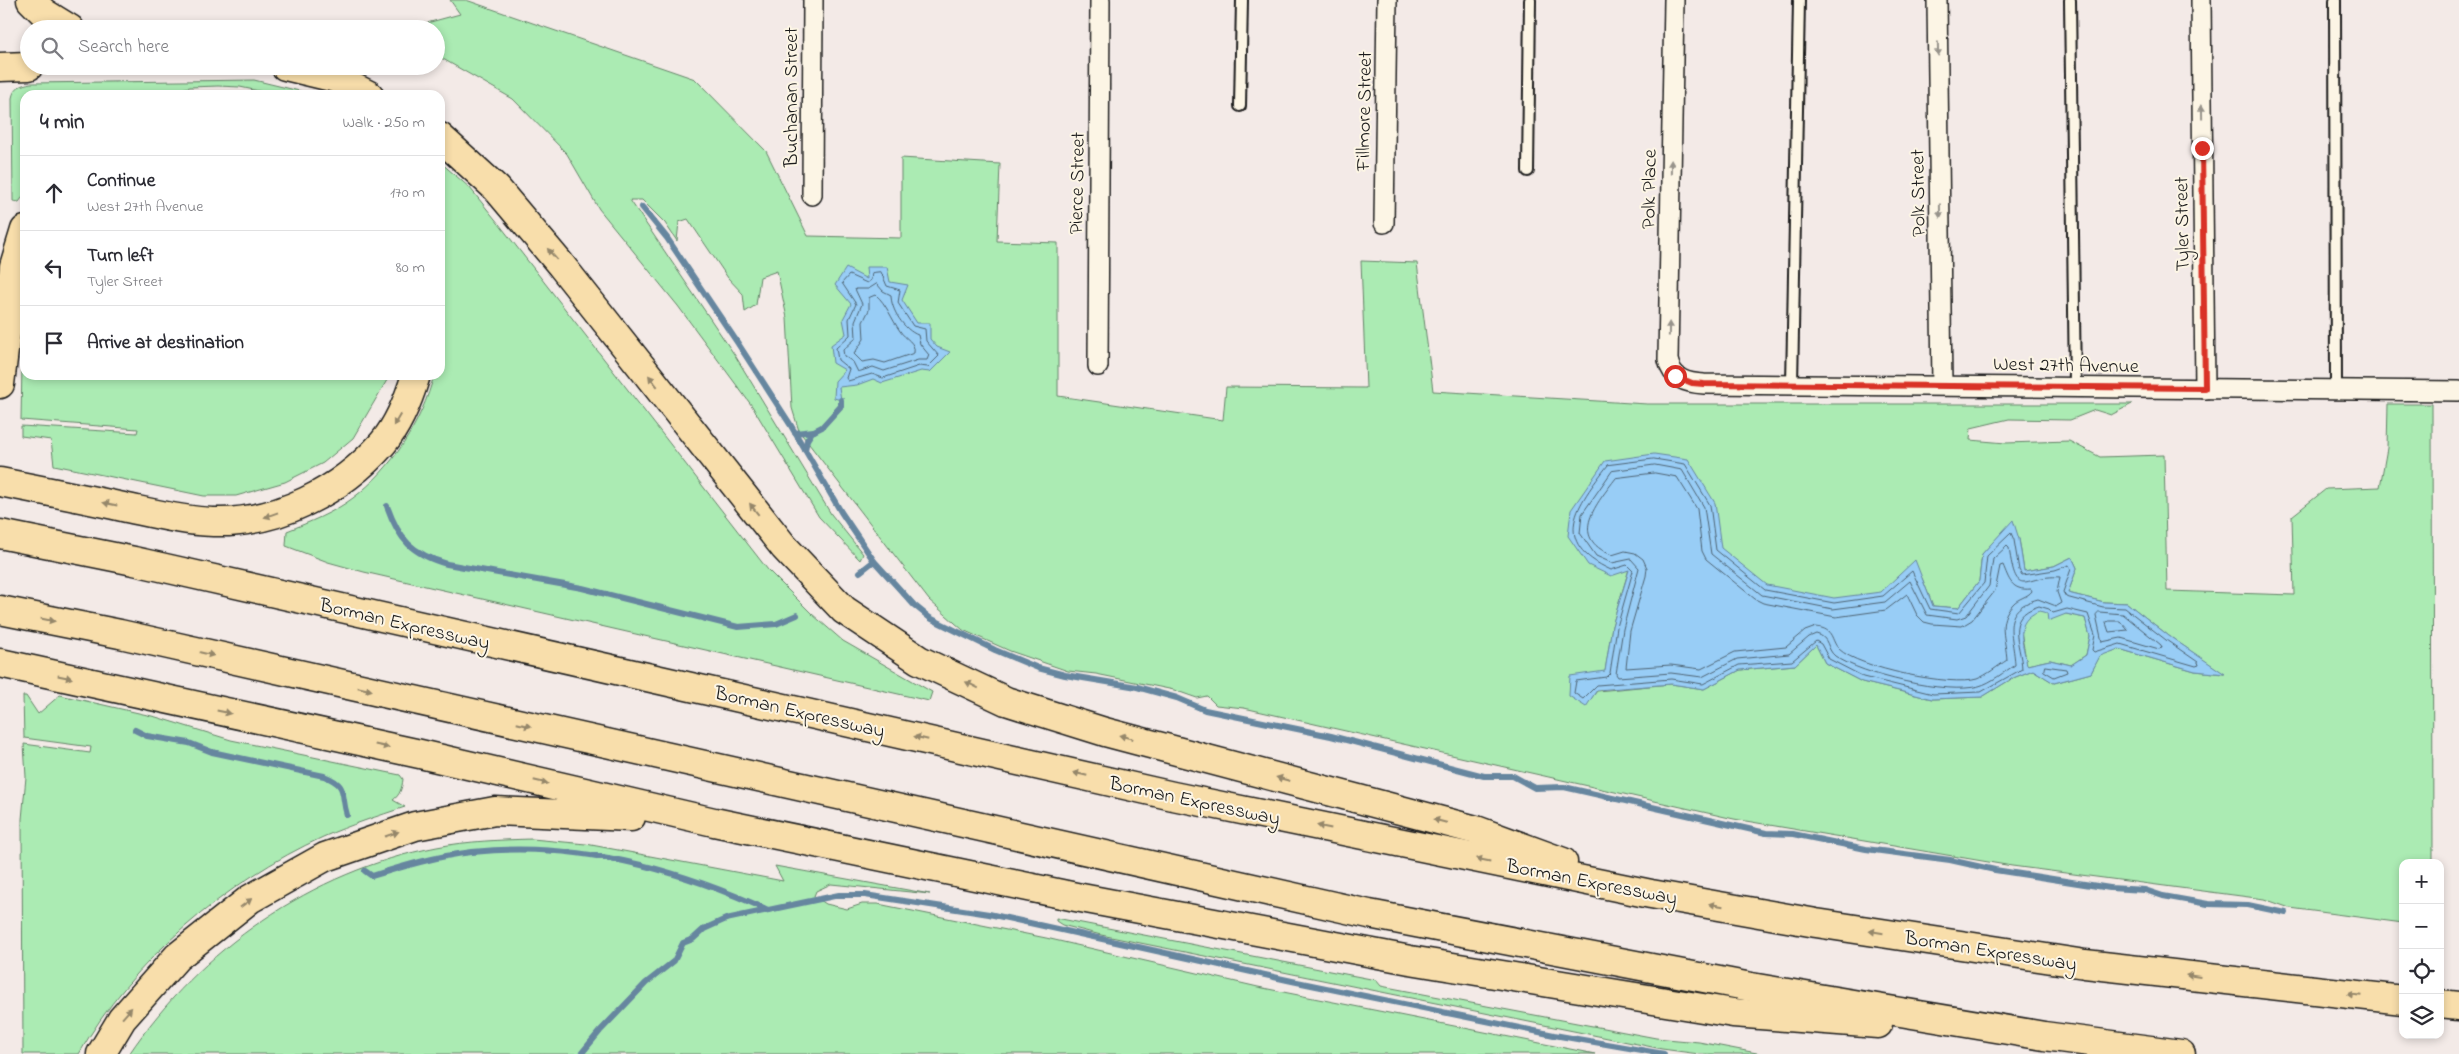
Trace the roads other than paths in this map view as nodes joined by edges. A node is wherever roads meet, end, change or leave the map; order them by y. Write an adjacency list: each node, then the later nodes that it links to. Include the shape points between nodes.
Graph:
1 (31, 0): 13 (highway)
2 (813, 0): 21 (street, Buchanan Street)
3 (1100, 0): 24 (street, Pierce Street)
4 (1242, 0): 18 (lane)
5 (1387, 0): 22 (street, Fillmore Street)
6 (1530, 0): 20 (lane)
7 (1674, 0): 25 (street, Polk Place, one-way to 7, via 1668,360)
8 (1799, 0): 28 (lane)
9 (1937, 0): 29 (street, Polk Street, one-way to 29)
10 (2070, 0): 30 (lane)
11 (2201, 0): 31 (street, Tyler Street, one-way to 11)
12 (2335, 0): 32 (lane)
13 (54, 20)
14 (20, 66): 15 (highway)
15 (0, 67)
16 (322, 75): 17 (highway)
17 (359, 90)
18 (1240, 106)
19 (445, 142): 39 (highway, one-way to 19, via 1476,830 1105,732 1006,702 919,660 844,610 784,547 561,265 497,189)
20 (1528, 171)
21 (812, 195)
22 (1384, 224)
23 (20, 246): 27 (highway, via 14,266)
24 (1098, 366)
25 (1675, 376): 28 (street, West 27th Avenue, via 1704,384)
26 (414, 380): 34 (highway, one-way to 34, via 408,400 384,442 347,477 309,501 262,518 212,522 150,513)
27 (0, 384)
28 (1792, 385): 29 (street, West 27th Avenue)
29 (1942, 385): 30 (street, West 27th Avenue)
30 (2075, 387): 31 (street, West 27th Avenue)
31 (2205, 388): 32 (street, West 27th Avenue)
32 (2336, 390): 33 (street, West 27th Avenue)
33 (2459, 391)
34 (0, 482)
35 (0, 534): 39 (highway, Borman Expressway, one-way to 35, via 1173,796 144,563)
36 (0, 610): 43 (highway, one-way to 43, via 120,634 1369,914 1751,987)
37 (0, 663): 38 (highway, one-way to 38)
38 (714, 822): 43 (highway, via 1067,896 1410,960 1733,1013); 44 (highway, one-way to 38, via 122,1019 177,958 250,900 325,857 414,826 495,811)
39 (1651, 894): 40 (highway, Borman Expressway, one-way to 39, via 2085,964)
40 (2399, 1000)
41 (2444, 1004): 42 (highway)
42 (2459, 1006)
43 (2044, 1036): 45 (highway)
44 (101, 1054)
45 (2181, 1054)

